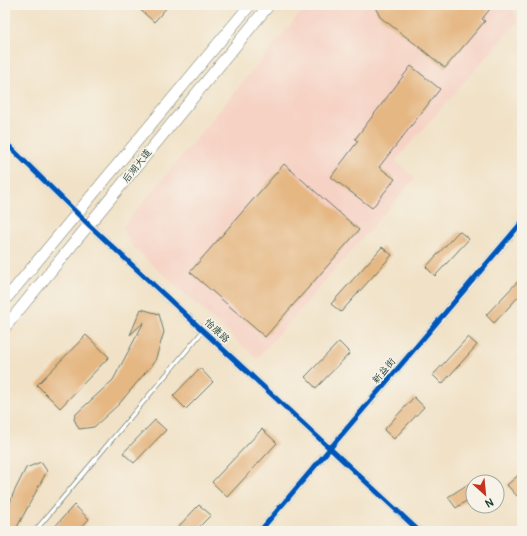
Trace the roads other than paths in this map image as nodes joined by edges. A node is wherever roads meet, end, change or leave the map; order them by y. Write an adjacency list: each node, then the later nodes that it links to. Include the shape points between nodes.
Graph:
1 (250, 5): 4 (main road, 后湖大道)
2 (269, 5): 6 (main road, 后湖大道)
3 (5, 142): 4 (street, 怡康路)
4 (77, 213): 6 (street, 怡康路); 7 (main road, 后湖大道)
5 (522, 222): 10 (street, 新益街)
6 (89, 225): 8 (main road, 后湖大道); 9 (street, 怡康路)
7 (5, 300)
8 (5, 327)
9 (203, 330): 10 (street, 怡康路); 11 (lane)
10 (330, 448): 12 (street, 新益街); 13 (street, 怡康路)
11 (35, 531)
12 (260, 531)
13 (419, 531)

